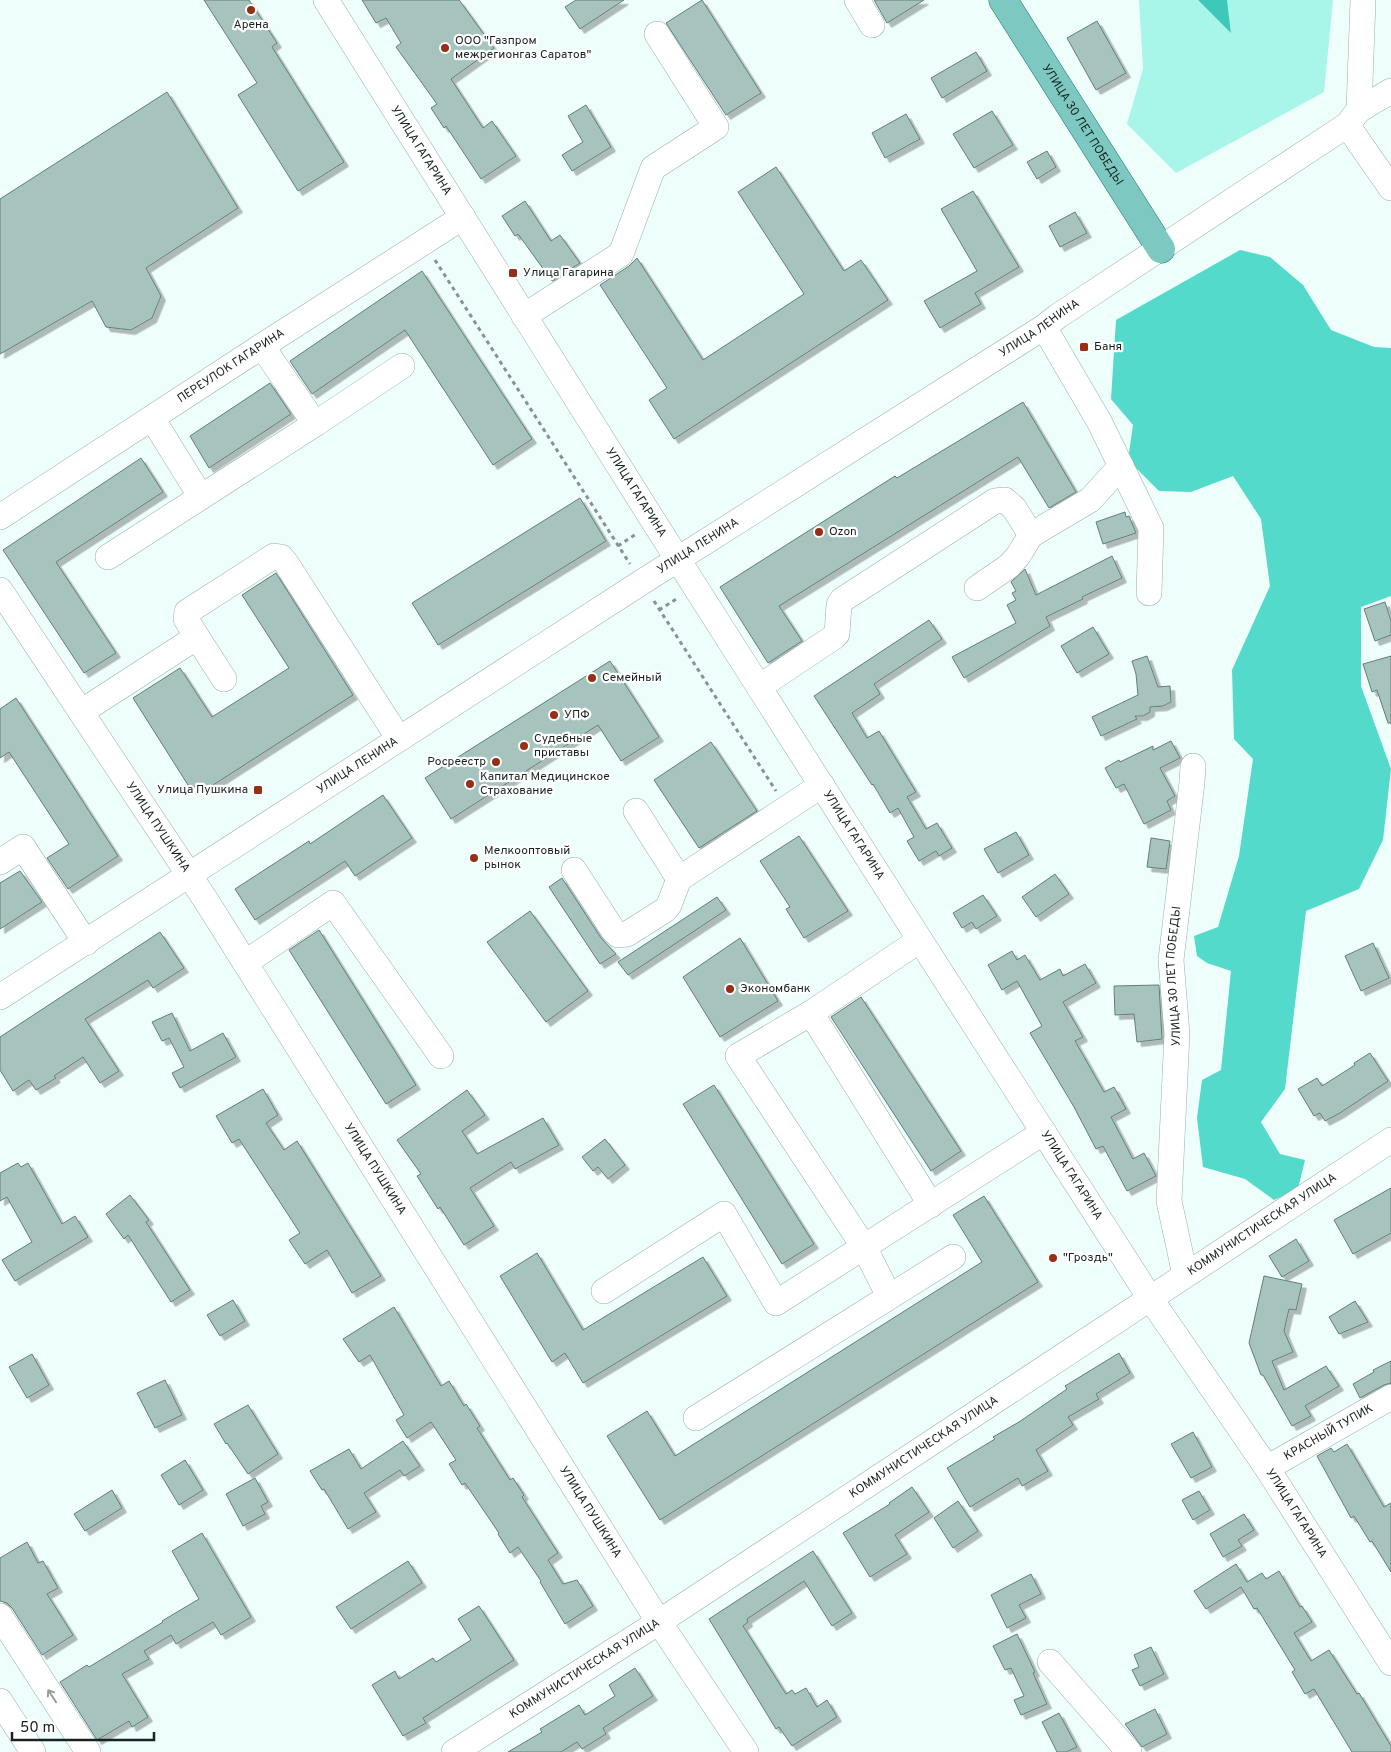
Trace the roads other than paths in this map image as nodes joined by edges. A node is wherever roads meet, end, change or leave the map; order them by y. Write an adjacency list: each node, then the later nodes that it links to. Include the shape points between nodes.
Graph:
1 (326, 0): 10 (street, УЛИЦА ГАГАРИНА)
2 (857, 0): 5 (street)
3 (1003, 0): 11 (main road, УЛИЦА 30 ЛЕТ ПОБЕДЫ)
4 (1363, 0): 8 (street)
5 (872, 25)
6 (657, 34): 12 (street, via 716,127 652,168 621,254)
7 (1391, 91): 8 (street, УЛИЦА ЛЕНИНА)
8 (1353, 118): 9 (street); 11 (street, УЛИЦА ЛЕНИНА)
9 (1391, 188)
10 (462, 217): 12 (street, УЛИЦА ГАГАРИНА); 14 (street, ПЕРЕУЛОК ГАГАРИНА)
11 (1161, 249): 13 (street, УЛИЦА ЛЕНИНА)
12 (524, 316): 23 (street, УЛИЦА ГАГАРИНА)
13 (1044, 327): 18 (street); 23 (street, УЛИЦА ЛЕНИНА)
14 (262, 346): 16 (street, ПЕРЕУЛОК ГАГАРИНА); 17 (street)
15 (402, 366): 17 (street)
16 (152, 418): 19 (street); 20 (street, ПЕРЕУЛОК ГАГАРИНА)
17 (316, 424): 19 (street)
18 (1121, 466): 21 (street, via 1090,500); 26 (street, via 1151,528)
19 (201, 497): 22 (street)
20 (0, 517)
21 (1032, 535): 24 (street, via 1009,566); 29 (street, via 1014,508 1005,500 995,501 842,600 837,634)
22 (108, 557)
23 (678, 560): 29 (street, УЛИЦА ГАГАРИНА); 31 (street, УЛИЦА ЛЕНИНА)
24 (977, 588)
25 (0, 590): 30 (street, УЛИЦА ПУШКИНА)
26 (1150, 593)
27 (197, 638): 28 (street); 30 (street); 31 (street, via 186,618 187,612 267,559 281,557)
28 (224, 679)
29 (759, 687): 33 (street, УЛИЦА ГАГАРИНА)
30 (81, 712): 37 (street, УЛИЦА ПУШКИНА)
31 (399, 739): 37 (street, УЛИЦА ЛЕНИНА)
32 (1192, 766): 50 (street, УЛИЦА 30 ЛЕТ ПОБЕДЫ, via 1171,960 1177,1034 1169,1201)
33 (822, 785): 38 (street); 39 (street, УЛИЦА ГАГАРИНА)
34 (636, 811): 38 (street)
35 (0, 862): 40 (street, via 24,847)
36 (574, 870): 38 (street, via 618,935 627,934 665,910)
37 (189, 874): 40 (street, УЛИЦА ЛЕНИНА); 41 (street, УЛИЦА ПУШКИНА)
38 (679, 879)
39 (920, 940): 43 (street); 45 (street, УЛИЦА ГАГАРИНА)
40 (86, 943): 42 (street, УЛИЦА ЛЕНИНА)
41 (245, 963): 44 (street, via 334,903); 58 (street, УЛИЦА ПУШКИНА)
42 (0, 997)
43 (810, 1013): 47 (street); 48 (street, via 738,1056)
44 (441, 1056)
45 (1044, 1132): 47 (street); 53 (street, УЛИЦА ГАГАРИНА)
46 (1388, 1149): 50 (street, КОММУНИСТИЧЕСКАЯ УЛИЦА)
47 (931, 1204): 48 (street)
48 (864, 1247): 51 (street, via 776,1303 724,1214); 52 (street)
49 (954, 1256): 52 (street)
50 (1185, 1275): 53 (street, КОММУНИСТИЧЕСКАЯ УЛИЦА)
51 (604, 1291)
52 (889, 1296): 55 (street)
53 (1150, 1298): 56 (street, УЛИЦА ГАГАРИНА); 58 (street, КОММУНИСТИЧЕСКАЯ УЛИЦА)
54 (1391, 1397): 56 (street, КРАСНЫЙ ТУПИК)
55 (696, 1418)
56 (1267, 1468): 60 (street, УЛИЦА ГАГАРИНА)
57 (0, 1616): 63 (street, one-way to 57)
58 (659, 1622): 64 (street, КОММУНИСТИЧЕСКАЯ УЛИЦА); 65 (street, УЛИЦА ПУШКИНА)
59 (1050, 1662): 66 (street)
60 (1391, 1662)
61 (0, 1701): 62 (street)
62 (34, 1752)
63 (88, 1752)
64 (454, 1752)
65 (746, 1752)
66 (1129, 1752)

